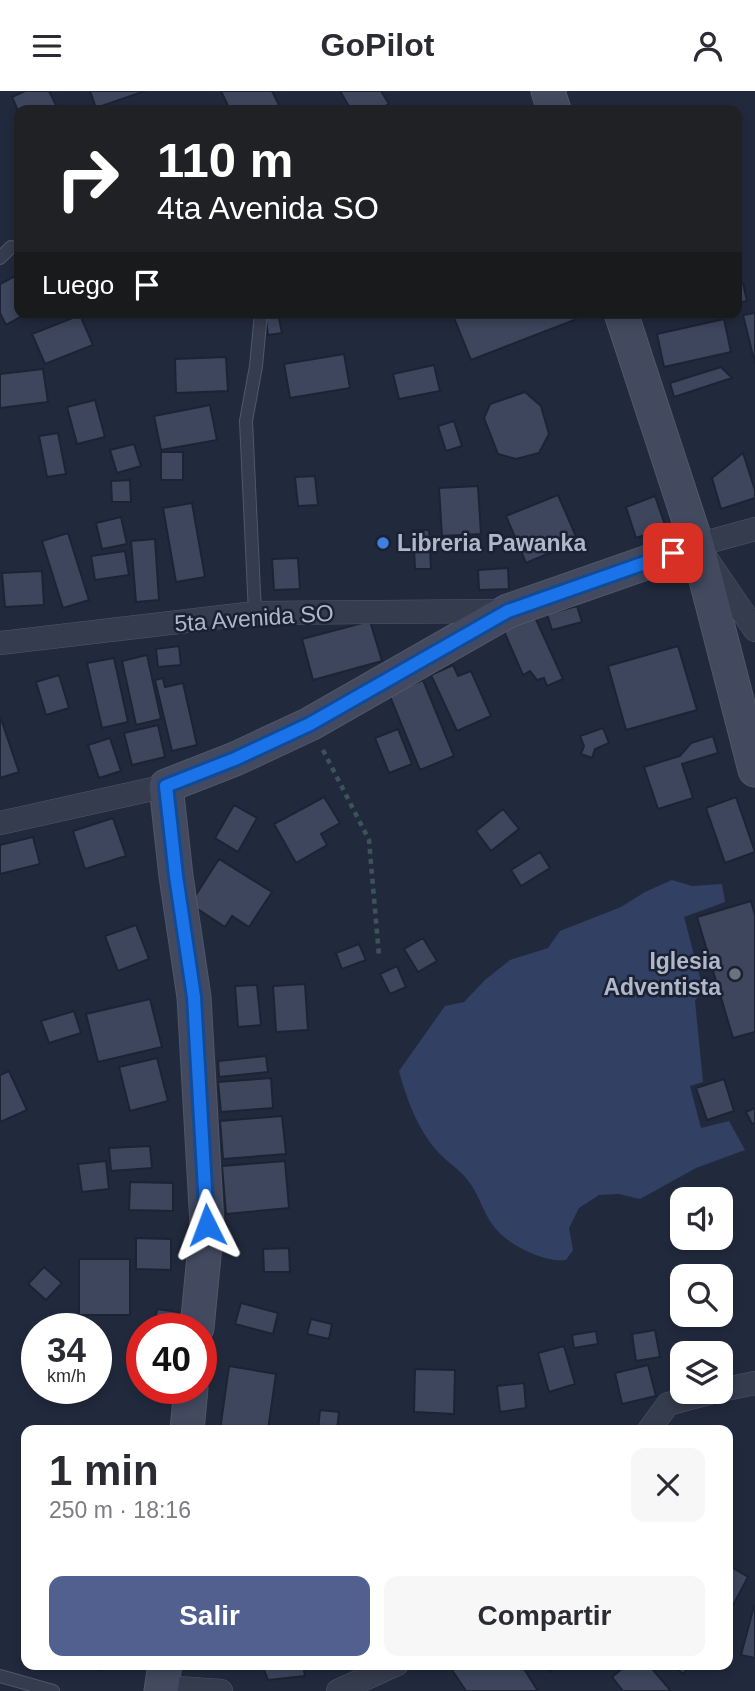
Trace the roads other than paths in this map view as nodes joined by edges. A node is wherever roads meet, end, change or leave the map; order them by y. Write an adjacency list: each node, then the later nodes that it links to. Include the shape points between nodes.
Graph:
1 (11, 247): 2 (lane)
2 (0, 258)
3 (260, 319): 8 (lane, via 246,421)
4 (623, 319): 6 (street)
5 (755, 529): 6 (street)
6 (697, 545): 7 (street); 9 (street); 11 (street)
7 (508, 611): 8 (street, 5ta Avenida SO); 12 (street, via 310,724)
8 (255, 613): 10 (street, 5ta Avenida SO)
9 (755, 630)
10 (0, 643)
11 (755, 770)
12 (166, 786): 13 (street); 14 (street, via 195,1011 207,1225)
13 (0, 823)
14 (198, 1313)
15 (755, 1383): 16 (street)
16 (733, 1388)
17 (670, 1403): 20 (street)
18 (189, 1404): 19 (street)
19 (187, 1425)
20 (653, 1425)
21 (384, 1670): 26 (street)
22 (0, 1676): 24 (lane)
23 (163, 1681): 25 (street)
24 (53, 1691)
25 (221, 1691)
26 (338, 1691)

